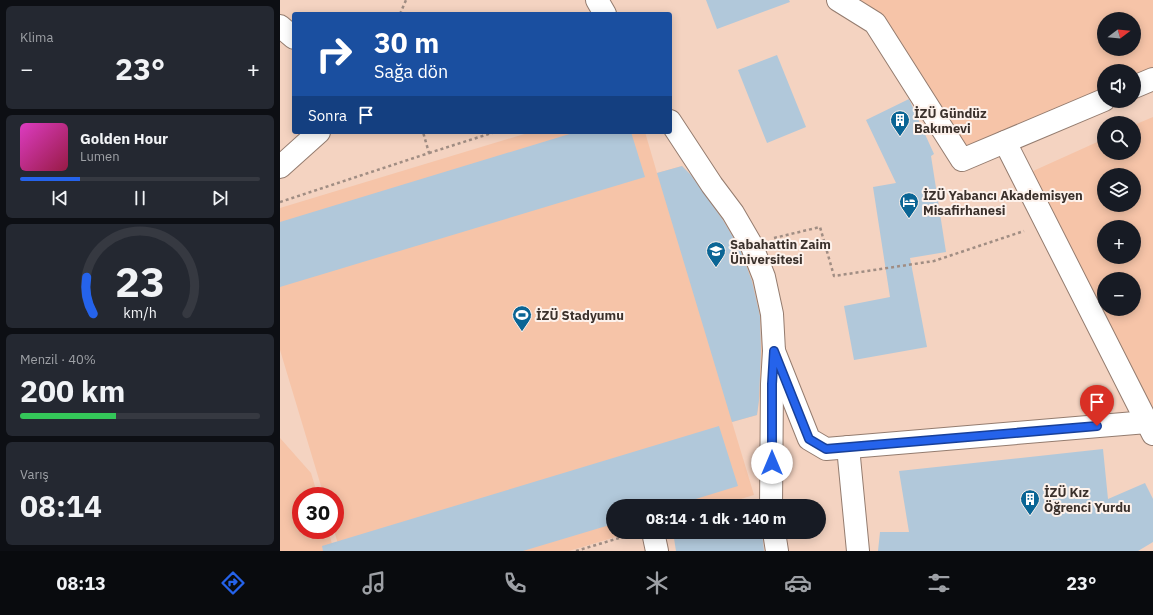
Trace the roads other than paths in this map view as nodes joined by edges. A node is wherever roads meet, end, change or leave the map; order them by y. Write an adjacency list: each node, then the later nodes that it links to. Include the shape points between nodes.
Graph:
1 (597, 0): 3 (street)
2 (838, 0): 11 (street, via 875,23 962,160)
3 (604, 12)
4 (280, 26): 5 (street)
5 (292, 36)
6 (1153, 79): 7 (street)
7 (1141, 84)
8 (1097, 103): 11 (street)
9 (672, 124): 13 (street, via 733,213 751,244 764,277 772,314)
10 (317, 134): 12 (street)
11 (1005, 142): 14 (street)
12 (280, 166)
13 (774, 351): 15 (street, via 809,439 826,449); 16 (street)
14 (1150, 428): 15 (street)
15 (848, 447): 21 (street)
16 (771, 499)
17 (648, 539): 19 (street)
18 (775, 539): 20 (street)
19 (657, 551)
20 (777, 551)
21 (858, 551)

